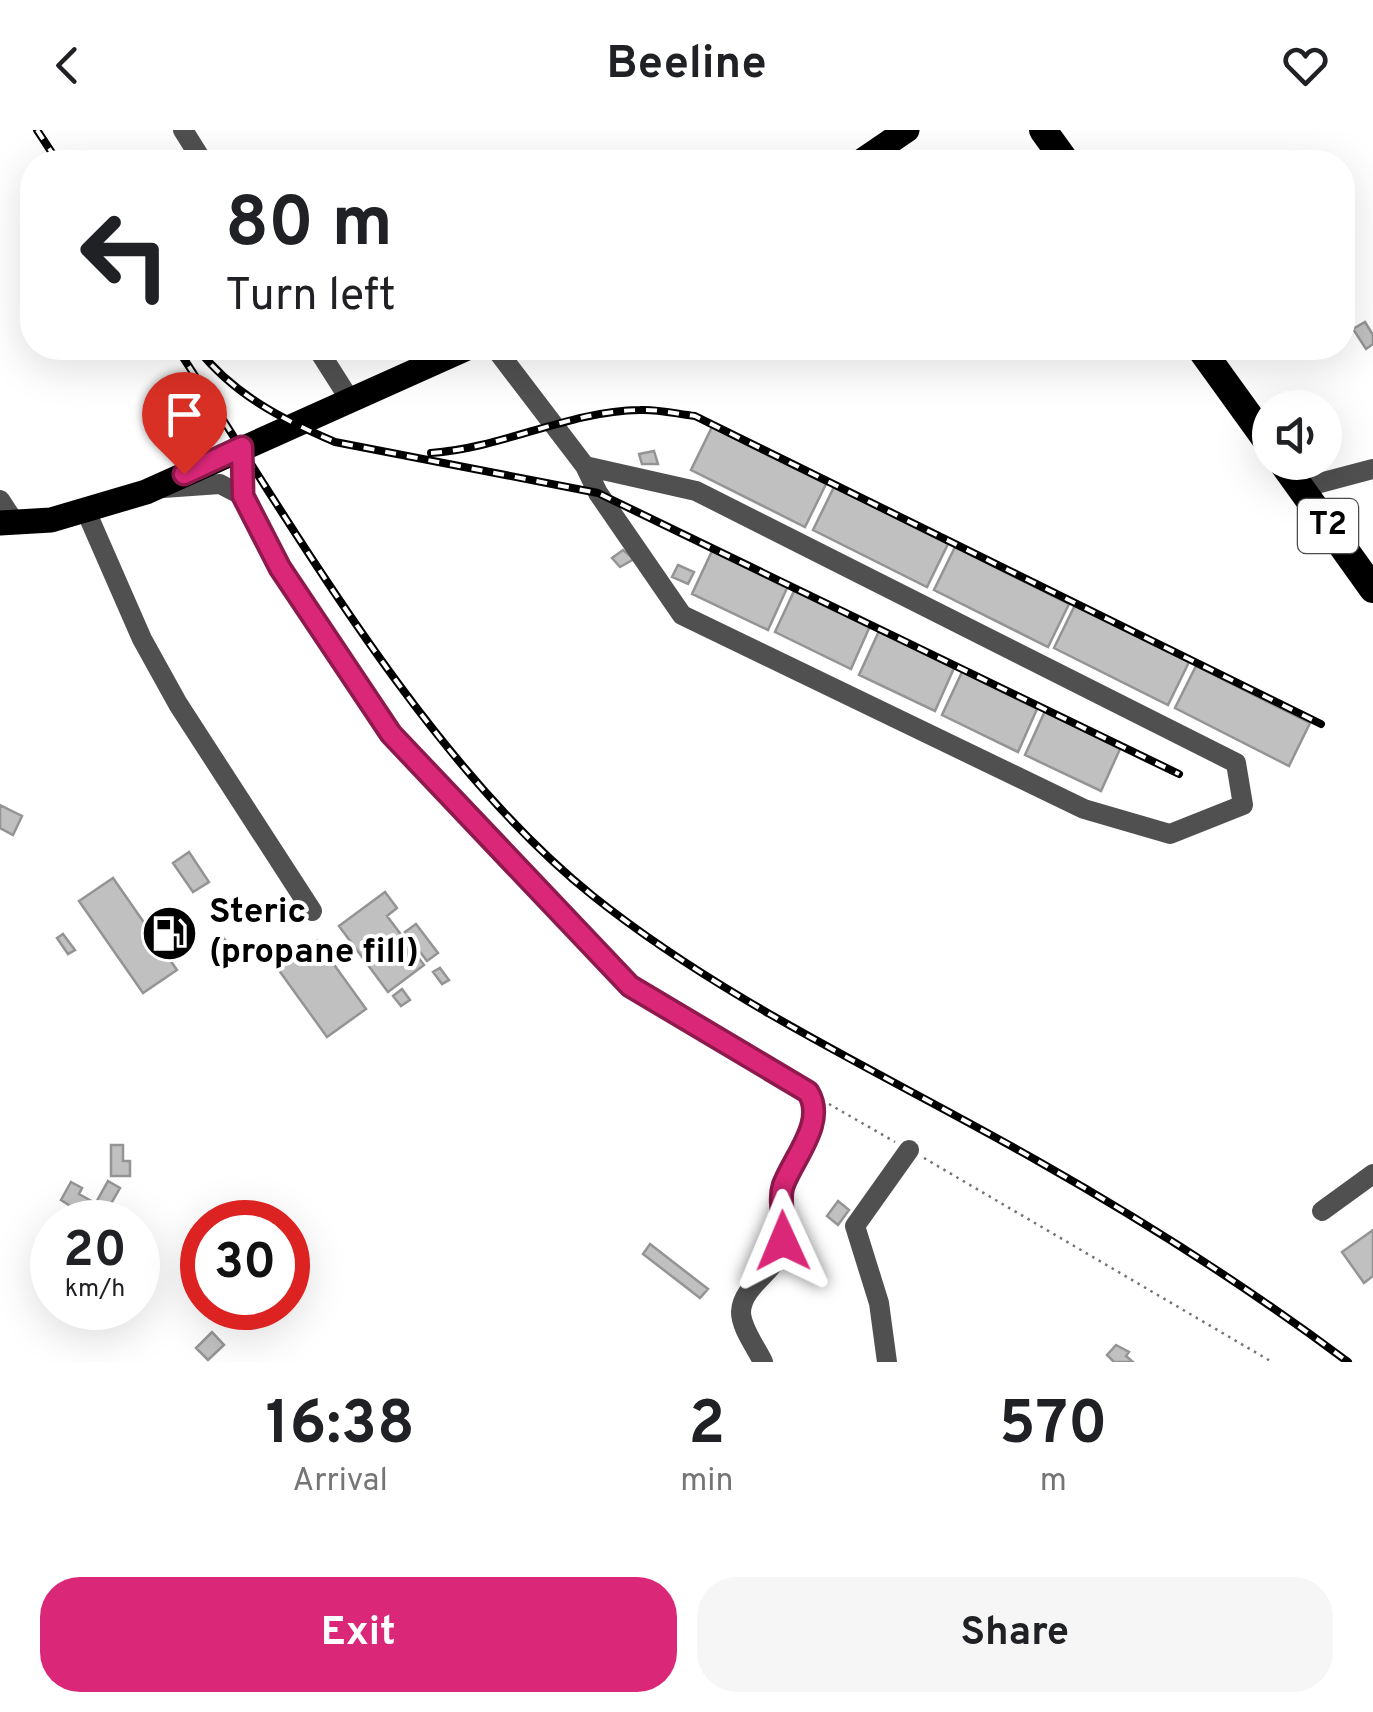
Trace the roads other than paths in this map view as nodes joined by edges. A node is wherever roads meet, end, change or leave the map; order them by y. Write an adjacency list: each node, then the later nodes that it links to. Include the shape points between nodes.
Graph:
1 (907, 130): 2 (main road)
2 (878, 150)
3 (325, 360): 7 (street)
4 (440, 360): 7 (main road)
5 (503, 360): 10 (street)
6 (1209, 360): 8 (highway)
7 (350, 400): 9 (main road)
8 (1252, 420)
9 (242, 447): 13 (main road); 15 (street)
10 (585, 466): 10 (street, via 682,615 1084,809 1170,834 1243,805 1236,762 696,491)
11 (1373, 469): 14 (street)
12 (1295, 480): 14 (highway, T2)
13 (156, 488): 15 (street, via 220,484); 17 (main road)
14 (1301, 488): 19 (highway, T2)
15 (243, 496): 24 (street, via 280,568 360,691 493,843 630,986 808,1092 814,1110 802,1154 782,1188 781,1254 744,1298 741,1314)
16 (0, 500): 18 (street)
17 (86, 511): 18 (main road); 20 (street, via 178,704)
18 (7, 523)
19 (1373, 588)
20 (312, 911)
21 (909, 1150): 25 (street, via 855,1226 879,1303)
22 (1373, 1174): 23 (street)
23 (1322, 1211)
24 (762, 1362)
25 (887, 1362)

